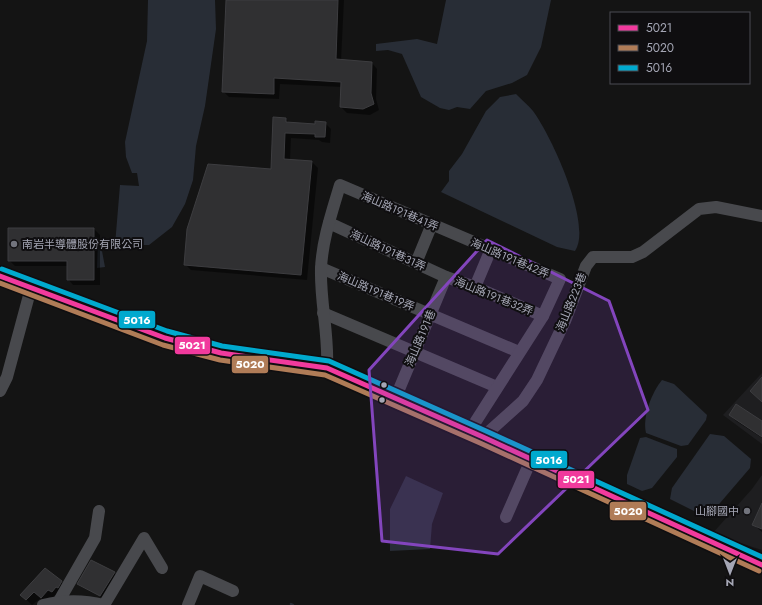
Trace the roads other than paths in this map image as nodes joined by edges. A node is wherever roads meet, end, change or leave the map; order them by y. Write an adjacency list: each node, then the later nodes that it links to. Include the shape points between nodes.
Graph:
1 (762, 216): 22 (street, 海山路223巷, via 716,207 699,209 685,222 632,257 593,257 586,266 537,380 523,401)
2 (329, 223): 3 (street, 海山路191巷41弄, via 340,185); 6 (street, 海山路191巷31弄); 7 (street)
3 (432, 224): 4 (street, 海山路191巷41弄); 6 (street)
4 (461, 236): 5 (street, 海山路191巷42弄)
5 (491, 249): 10 (street); 14 (street, 海山路191巷42弄, via 560,279)
6 (416, 263): 9 (street, 海山路191巷31弄)
7 (321, 268): 12 (street); 13 (street, 海山路191巷19弄)
8 (0, 276): 11 (main road)
9 (446, 277): 10 (street, 海山路191巷32弄); 13 (street, 海山路191巷)
10 (475, 287): 14 (street, 海山路191巷32弄)
11 (31, 288): 17 (main road, via 165,338 221,353); 19 (street, via 7,377)
12 (323, 313): 15 (street); 17 (street)
13 (430, 314): 15 (street, 海山路191巷); 16 (street, 海山路191巷19弄)
14 (543, 316): 16 (street)
15 (415, 352): 18 (street); 20 (street, 海山路191巷)
16 (519, 352): 18 (street)
17 (327, 368): 20 (main road)
18 (497, 387): 21 (street)
19 (0, 391)
20 (395, 399): 21 (main road)
21 (469, 432): 22 (main road)
22 (483, 437): 23 (main road)
23 (531, 460): 25 (street); 26 (main road)
24 (99, 511): 29 (street, via 95,538)
25 (506, 517)
26 (762, 565)
27 (162, 568): 31 (street, via 144,538)
28 (233, 591): 32 (street, via 200,576)
29 (59, 601): 30 (street); 31 (street)
30 (43, 605)
31 (104, 605)
32 (188, 605)

